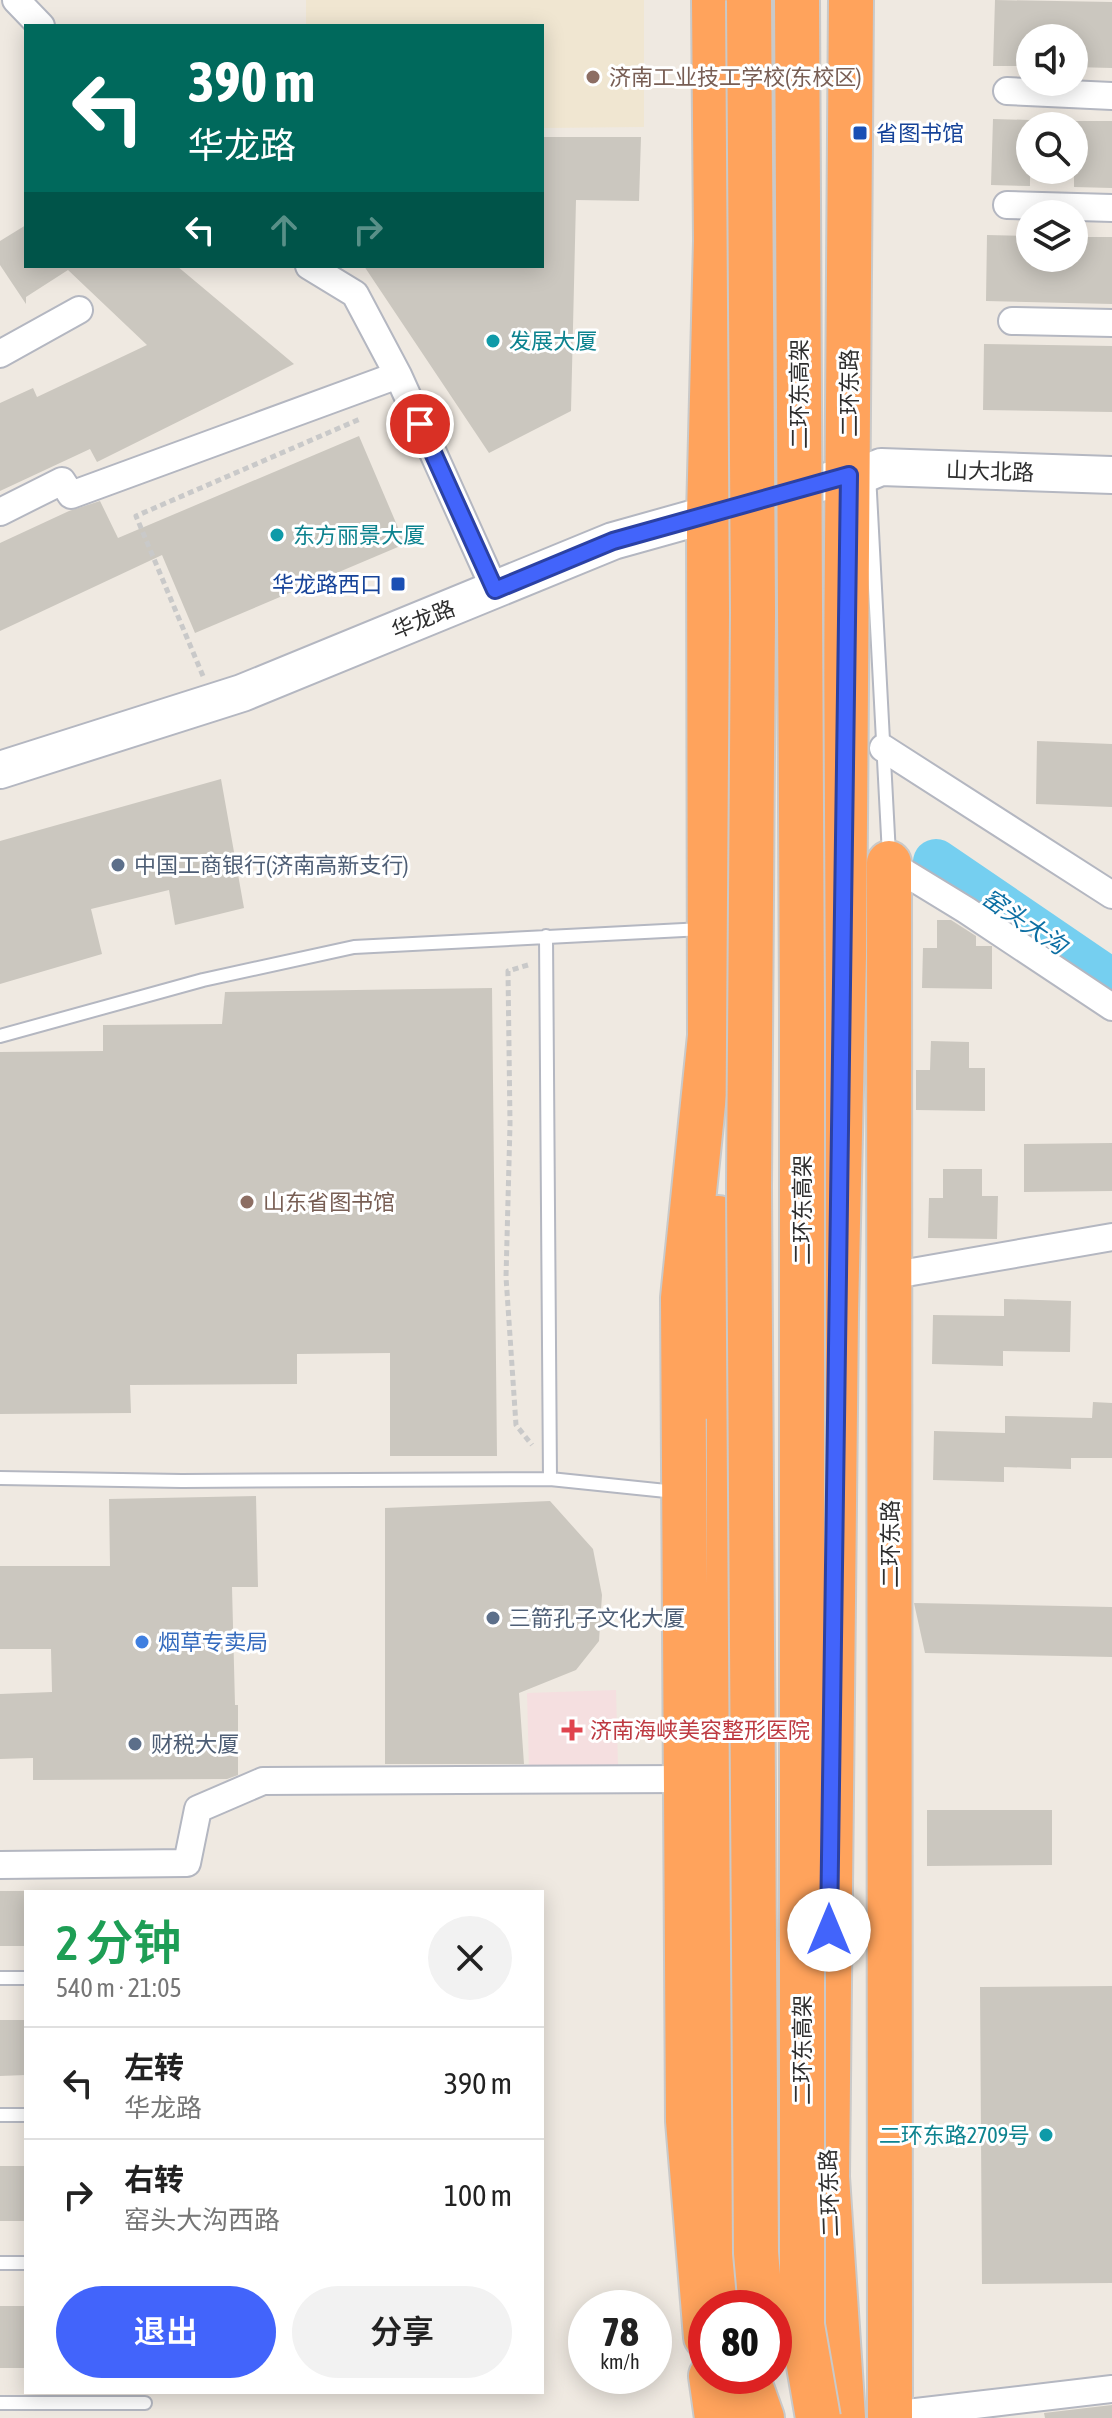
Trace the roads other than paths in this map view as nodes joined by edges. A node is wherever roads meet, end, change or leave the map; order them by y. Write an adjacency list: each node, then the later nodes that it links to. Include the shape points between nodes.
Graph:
1 (16, 0): 6 (street)
2 (714, 0): 21 (highway, via 716,241)
3 (749, 0): 48 (highway, bridge, via 749,1186)
4 (797, 0): 61 (highway, 二环东高架, bridge, via 802,2325)
5 (851, 0): 17 (highway, 二环东路)
6 (39, 24)
7 (1007, 91): 8 (street)
8 (1112, 96)
9 (1007, 205): 10 (street)
10 (1112, 208)
11 (312, 268): 16 (street, via 355,294)
12 (79, 310): 15 (street)
13 (1012, 321): 14 (street)
14 (1112, 323)
15 (0, 354)
16 (403, 386): 20 (street, via 71,495 62,481); 22 (street)
17 (859, 474): 18 (main road, 山大北路, via 886,467); 19 (main road, 山大北路); 21 (main road, 华龙路); 23 (highway, 二环东路)
18 (1112, 475)
19 (1112, 485)
20 (0, 512)
21 (709, 515): 22 (main road, 华龙路, via 613,541); 27 (highway)
22 (495, 590): 24 (main road, 华龙路, via 242,693)
23 (865, 743): 25 (lane); 26 (street); 32 (highway, 二环东路, via 845,859 851,943)
24 (0, 770)
25 (883, 876): 29 (street, via 966,910); 34 (highway, 二环东路)
26 (1112, 895)
27 (710, 929): 28 (lane); 31 (highway)
28 (546, 936): 30 (lane, via 354,947 203,980); 36 (lane)
29 (1112, 1007)
30 (0, 1036)
31 (710, 1036): 37 (highway, via 683,1298); 47 (highway, via 718,1218 708,1585 706,2185)
32 (843, 1066): 56 (highway, via 855,1225); 62 (highway, 二环东路, via 827,2177)
33 (1112, 1237): 34 (street)
34 (889, 1276): 56 (highway, 二环东路)
35 (0, 1478): 36 (lane)
36 (550, 1479): 37 (lane)
37 (686, 1493): 38 (highway)
38 (687, 1779): 39 (street, via 263,1781 198,1809 187,1863); 46 (highway, via 688,2121)
39 (0, 1865)
40 (0, 1978): 41 (lane)
41 (24, 1978)
42 (0, 2115): 43 (lane)
43 (24, 2115)
44 (0, 2263): 45 (lane)
45 (24, 2263)
46 (702, 2290)
47 (731, 2290)
48 (760, 2290)
49 (1112, 2389): 56 (street)
50 (714, 2394): 57 (highway)
51 (746, 2394): 58 (highway)
52 (752, 2394): 59 (highway)
53 (770, 2394): 60 (highway)
54 (0, 2403): 55 (lane)
55 (145, 2403)
56 (877, 2417)
57 (717, 2418)
58 (747, 2418)
59 (762, 2418)
60 (772, 2418)
61 (818, 2418)
62 (843, 2418)

